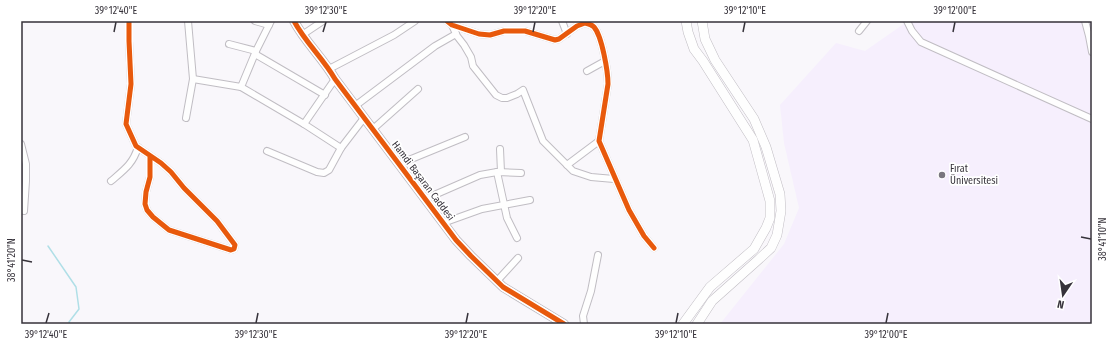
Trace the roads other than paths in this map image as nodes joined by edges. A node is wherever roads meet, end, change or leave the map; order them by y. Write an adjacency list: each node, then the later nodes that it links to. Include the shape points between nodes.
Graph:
1 (129, 21): 41 (street, via 132,84 126,124)
2 (188, 21): 27 (street)
3 (255, 21): 14 (street)
4 (294, 21): 20 (street, Hamdi Başaran Caddesi)
5 (323, 21): 20 (street)
6 (415, 21): 25 (street)
7 (562, 21): 19 (street)
8 (596, 21): 16 (street)
9 (686, 21): 64 (main road, via 694,49 753,140 770,200 770,218 754,249 710,287)
10 (702, 21): 65 (main road, via 705,39 714,60 754,119 766,147 780,194 781,211 777,235 771,248 712,301)
11 (867, 21): 17 (street)
12 (907, 21): 35 (street, via 921,42)
13 (1085, 21): 23 (street)
14 (270, 23): 22 (street)
15 (450, 23): 18 (street); 19 (street, via 479,34 525,32 556,40)
16 (595, 28): 19 (street, via 585,23); 24 (street)
17 (860, 31)
18 (456, 34): 32 (street, via 435,46); 47 (street, via 471,57 473,66 496,95 507,98 523,90 543,141)
19 (566, 34)
20 (302, 35): 25 (street, Hamdi Başaran Caddesi)
21 (229, 44): 22 (street)
22 (255, 52): 29 (street); 31 (street)
23 (1092, 52)
24 (605, 61): 26 (street); 39 (street, via 608,84)
25 (329, 69): 28 (street, Hamdi Başaran Caddesi)
26 (588, 71)
27 (193, 79): 29 (street); 33 (street)
28 (335, 79): 31 (street); 32 (street, Hamdi Başaran Caddesi)
29 (241, 87): 36 (street)
30 (418, 89): 37 (street)
31 (325, 94): 36 (street)
32 (355, 106): 34 (street, Hamdi Başaran Caddesi)
33 (186, 118)
34 (364, 118): 37 (street, Hamdi Başaran Caddesi); 42 (street)
35 (1092, 119)
36 (304, 124): 42 (street)
37 (373, 129): 46 (street, Hamdi Başaran Caddesi)
38 (465, 137): 46 (street)
39 (599, 141): 47 (street); 50 (street)
40 (21, 144): 55 (street, via 26,164)
41 (138, 147): 45 (street); 51 (street, via 136,157)
42 (341, 148): 44 (street, via 328,170 321,174)
43 (500, 149): 48 (street)
44 (266, 152)
45 (150, 156): 45 (street, via 171,172 217,221 235,245 234,249 169,230 153,217 145,204)
46 (399, 164): 52 (street, Hamdi Başaran Caddesi)
47 (567, 164): 50 (street, via 580,174)
48 (499, 172): 49 (street); 52 (street, via 470,178); 54 (street)
49 (521, 173)
50 (614, 179): 58 (street, via 644,236)
51 (111, 181)
52 (425, 199): 56 (street, Hamdi Başaran Caddesi)
53 (530, 200): 54 (street)
54 (504, 205): 56 (street, via 482,209); 57 (street)
55 (24, 211)
56 (443, 223): 61 (street, Hamdi Başaran Caddesi, via 471,256)
57 (517, 238)
58 (654, 248)
59 (598, 255): 63 (street, via 583,316)
60 (518, 258): 61 (street)
61 (498, 281): 62 (street, Hamdi Başaran Caddesi, via 503,287)
62 (564, 324)
63 (584, 324)
64 (683, 324)
65 (697, 324)

